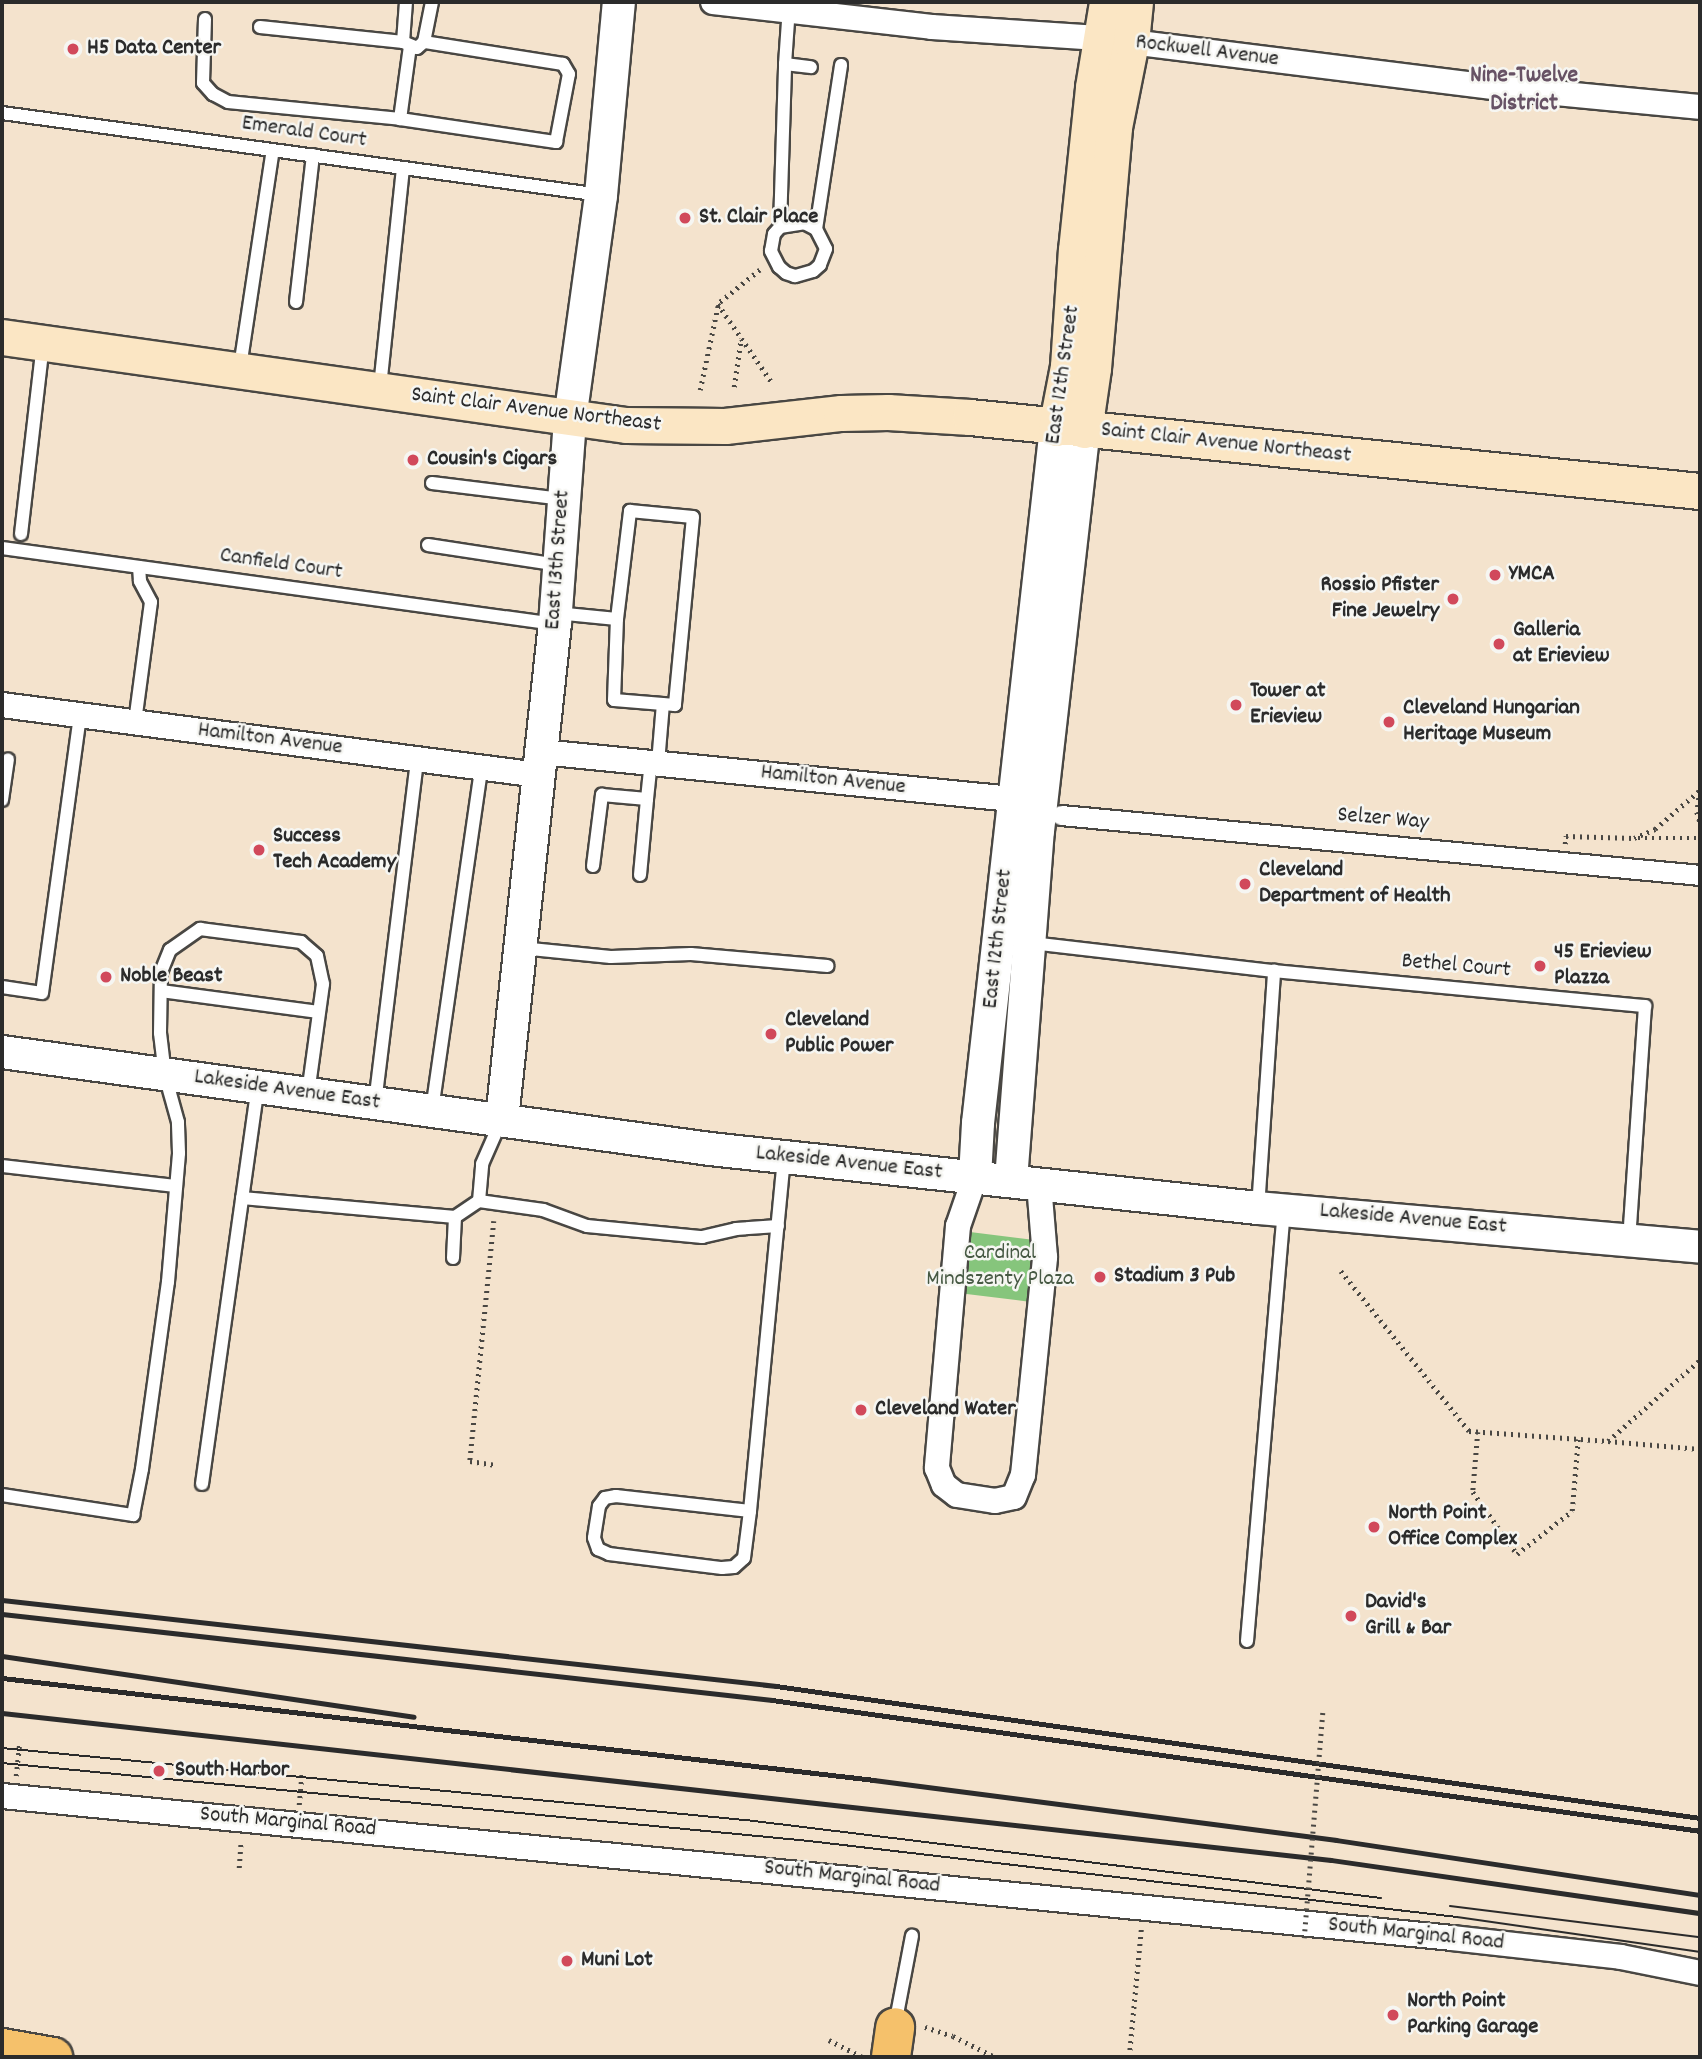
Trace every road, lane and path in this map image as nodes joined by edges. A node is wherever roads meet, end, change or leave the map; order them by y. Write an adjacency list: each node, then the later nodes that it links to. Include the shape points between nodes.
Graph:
1 (406, 2): 12 (lane)
2 (432, 2): 11 (lane)
3 (619, 2): 22 (street, East 13th Street)
4 (713, 2): 7 (street, Rockwell Avenue)
5 (1107, 2): 10 (main road, East 12th Street)
6 (1135, 2): 10 (main road, East 12th Street)
7 (789, 7): 10 (street, Rockwell Avenue, via 932,27); 13 (lane)
8 (205, 19): 18 (lane, via 203,83 228,102)
9 (260, 27): 12 (lane)
10 (1115, 40): 16 (street, Rockwell Avenue, via 1503,88); 37 (main road, East 12th Street, via 1076,250 1068,366)
11 (424, 42): 12 (lane, via 417,48); 18 (lane, via 563,64 569,74 556,142)
12 (406, 44): 18 (lane)
13 (785, 64): 15 (lane); 23 (lane)
14 (841, 65): 24 (lane)
15 (811, 68)
16 (1700, 107)
17 (2, 113): 19 (lane, Emerald Court)
18 (400, 120)
19 (273, 150): 20 (lane, Emerald Court); 31 (lane)
20 (313, 155): 21 (lane, Emerald Court); 26 (lane)
21 (403, 168): 22 (lane, Emerald Court); 35 (lane)
22 (601, 195): 36 (street, East 13th Street)
23 (780, 227): 24 (lane, via 804,223); 24 (lane, via 771,242 773,260 795,275 805,275 820,265 826,249)
24 (816, 229)
25 (760, 270): 27 (path)
26 (296, 302)
27 (718, 304): 29 (path); 34 (path)
28 (2, 337): 30 (main road, Saint Clair Avenue Northeast)
29 (741, 338): 32 (path); 33 (path)
30 (43, 343): 31 (main road, Saint Clair Avenue Northeast); 41 (lane)
31 (240, 371): 35 (main road, Saint Clair Avenue Northeast)
32 (773, 384)
33 (734, 387)
34 (700, 390)
35 (379, 391): 36 (main road, Saint Clair Avenue Northeast)
36 (570, 419): 37 (main road, Saint Clair Avenue Northeast, via 725,426 888,412); 40 (street, East 13th Street)
37 (1070, 429): 39 (main road, Saint Clair Avenue Northeast); 60 (street, East 12th Street)
38 (432, 483): 40 (lane)
39 (1700, 491)
40 (564, 499): 44 (street, East 13th Street)
41 (21, 534)
42 (428, 545): 44 (lane)
43 (2, 548): 45 (lane, Canfield Court)
44 (559, 565): 46 (street, East 13th Street)
45 (139, 567): 46 (lane, Canfield Court); 51 (lane, via 140,582 151,602)
46 (555, 618): 47 (lane, Canfield Court); 55 (street, East 13th Street)
47 (617, 619): 48 (lane, via 614,700); 48 (lane, via 630,510 693,517 675,705)
48 (663, 704): 54 (lane)
49 (2, 705): 50 (street, Hamilton Avenue)
50 (80, 715): 51 (street, Hamilton Avenue); 72 (lane, via 42,993)
51 (135, 722): 53 (street, Hamilton Avenue)
52 (8, 759): 59 (lane)
53 (417, 760): 56 (street, Hamilton Avenue); 79 (lane)
54 (655, 763): 55 (street, Hamilton Avenue); 58 (lane); 60 (street, Hamilton Avenue)
55 (540, 764): 56 (street, Hamilton Avenue); 69 (street, East 13th Street)
56 (481, 768): 80 (lane)
57 (1700, 790): 61 (path); 62 (path, via 1655,829)
58 (647, 799): 65 (lane, via 602,795); 66 (lane)
59 (2, 800)
60 (1039, 805): 64 (street, Selzer Way); 68 (street, East 12th Street); 84 (street, East 12th Street, via 978,1123)
61 (1700, 822)
62 (1634, 838): 63 (path); 64 (path, via 1566,836)
63 (1700, 838)
64 (1562, 862): 67 (street, Selzer Way)
65 (593, 866)
66 (640, 875)
67 (1700, 875)
68 (1031, 943): 71 (lane, Bethel Court); 85 (street, East 12th Street)
69 (520, 947): 70 (lane, via 611,957 691,954); 81 (street, East 13th Street)
70 (827, 966)
71 (1274, 971): 89 (lane); 93 (lane, Bethel Court, via 1645,1006)
72 (2, 987)
73 (161, 991): 74 (lane); 74 (lane, via 161,972 170,950 200,929 301,942 317,956 323,969); 76 (lane)
74 (319, 1012): 78 (lane)
75 (2, 1052): 76 (street, Lakeside Avenue East)
76 (165, 1075): 77 (street, Lakeside Avenue East); 86 (lane, via 180,1137)
77 (258, 1087): 78 (street, Lakeside Avenue East); 87 (lane)
78 (308, 1094): 79 (street, Lakeside Avenue East)
79 (375, 1103): 80 (street, Lakeside Avenue East)
80 (432, 1110): 81 (street, Lakeside Avenue East)
81 (502, 1119): 82 (street, Lakeside Avenue East); 88 (lane, via 482,1164)
82 (785, 1157): 84 (street, Lakeside Avenue East); 92 (lane)
83 (2, 1166): 86 (lane)
84 (975, 1177): 85 (street, Lakeside Avenue East); 85 (street, East 12th Street, via 958,1226 937,1468 944,1485 957,1495 995,1501 1014,1497 1023,1475 1045,1257)
85 (1025, 1182): 89 (street, Lakeside Avenue East)
86 (176, 1186): 104 (lane, via 168,1282 133,1515)
87 (242, 1198): 91 (lane); 103 (lane)
88 (479, 1201): 91 (lane); 92 (lane, via 543,1210 587,1226 702,1237)
89 (1271, 1209): 93 (street, Lakeside Avenue East); 106 (lane)
90 (495, 1213): 102 (path, via 470,1461)
91 (454, 1217): 95 (lane)
92 (778, 1226): 105 (lane)
93 (1629, 1240): 94 (street, Lakeside Avenue East)
94 (1700, 1247)
95 (453, 1258)
96 (1341, 1271): 98 (path, via 1469,1431)
97 (1700, 1360): 100 (path)
98 (1478, 1432): 99 (path); 99 (path, via 1473,1492 1517,1555 1572,1511)
99 (1578, 1439): 100 (path)
100 (1608, 1441): 101 (path)
101 (1700, 1449)
102 (496, 1465)
103 (202, 1483)
104 (2, 1495)
105 (750, 1511): 105 (lane, via 616,1496 605,1498 599,1506 594,1538 598,1549 609,1554 734,1567 744,1558)
106 (1247, 1642)
107 (1323, 1709): 115 (path, bridge)
108 (302, 1772): 110 (path, via 299,1807)
109 (2, 1796): 113 (street, South Marginal Road)
110 (293, 1807)
111 (242, 1831): 112 (path)
112 (239, 1868)
113 (1143, 1906): 116 (street, South Marginal Road, via 1621,1957); 123 (path)
114 (912, 1936): 117 (lane)
115 (1304, 1938)
116 (1700, 1973)
117 (896, 2029): 122 (path, via 923,2026)
118 (829, 2040): 121 (path)
119 (2, 2048): 120 (highway)
120 (53, 2057)
121 (863, 2057)
122 (995, 2057)
123 (1129, 2057)

